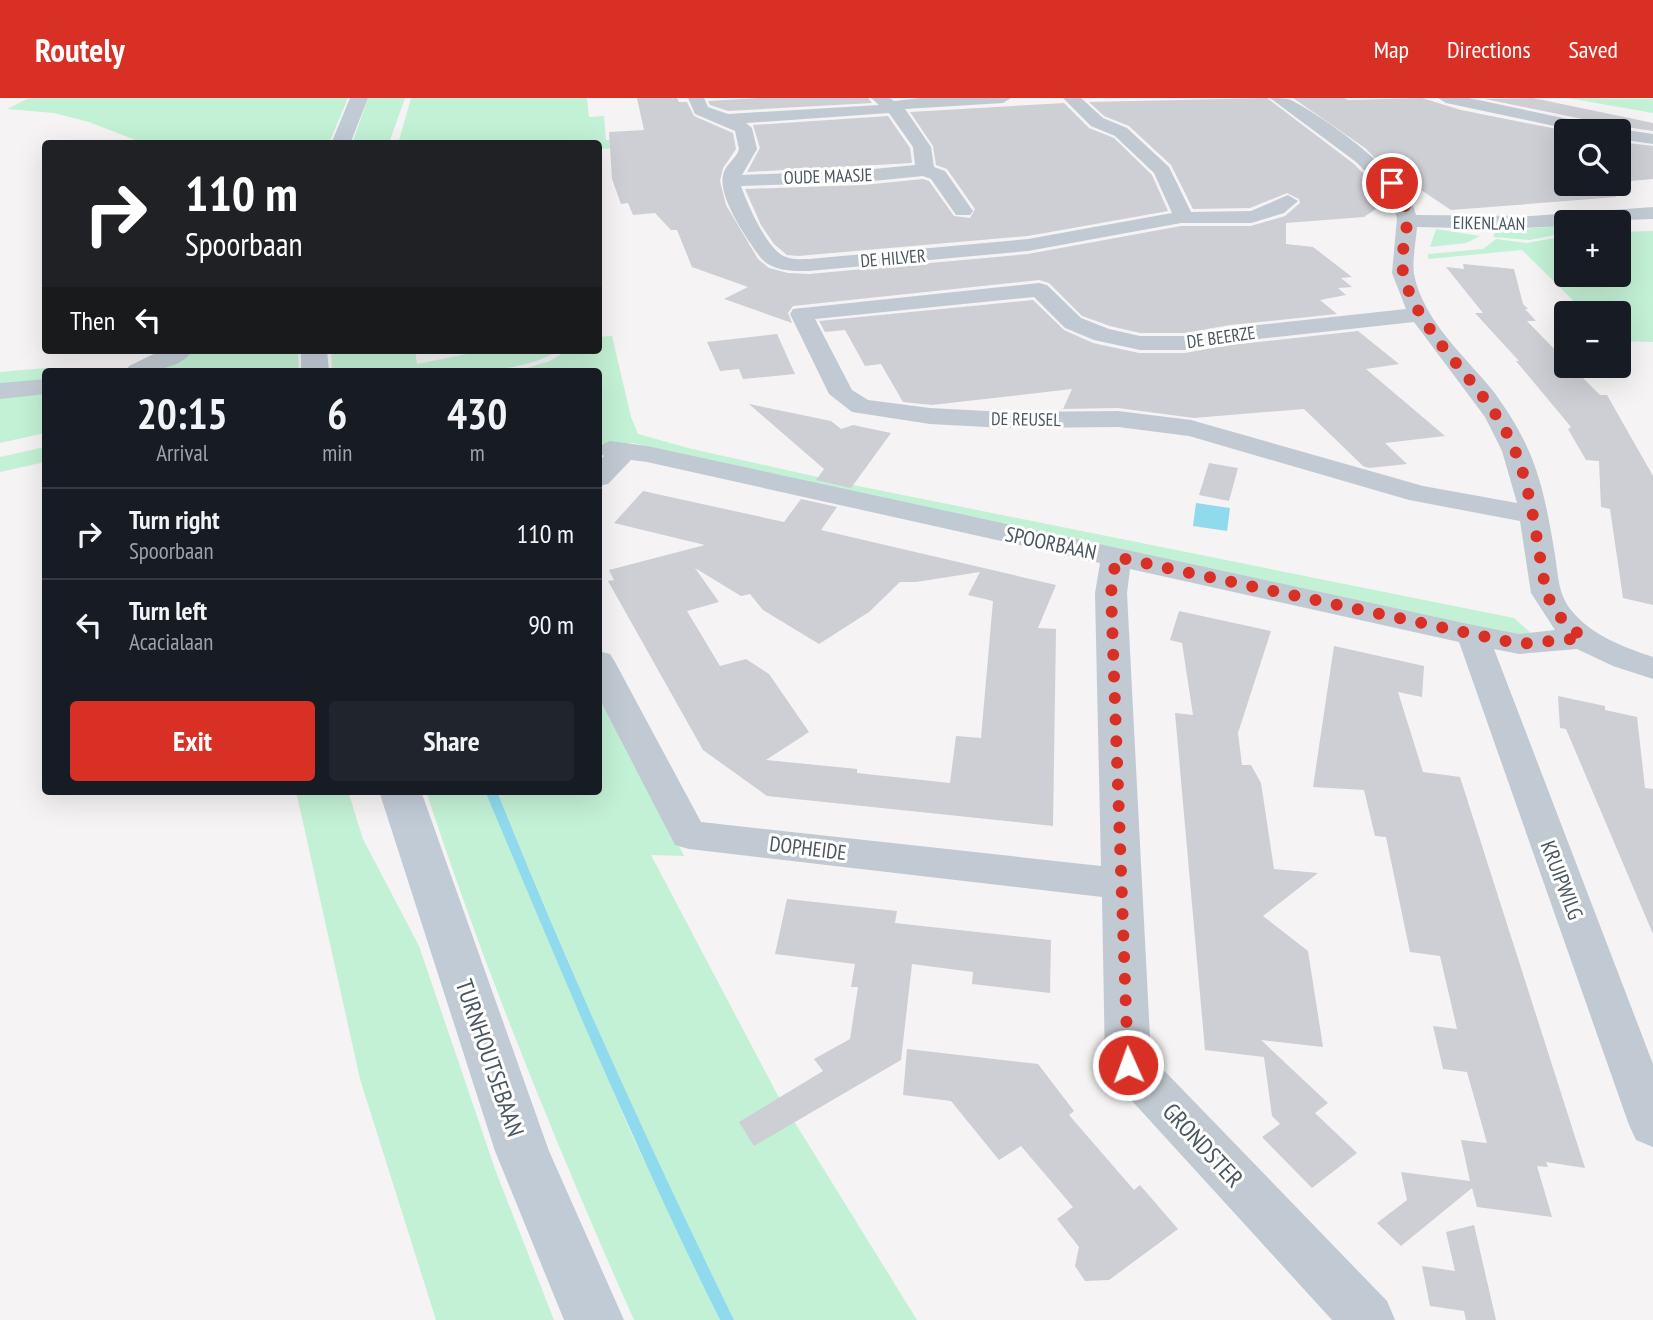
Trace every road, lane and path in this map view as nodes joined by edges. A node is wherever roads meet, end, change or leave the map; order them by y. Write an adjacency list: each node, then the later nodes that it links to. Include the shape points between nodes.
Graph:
1 (359, 98): 12 (main road)
2 (696, 98): 8 (street, via 701,110)
3 (1003, 98): 7 (street)
4 (1071, 98): 18 (street, via 1097,122 1121,131 1162,171)
5 (1278, 98): 19 (street, via 1392,183)
6 (1446, 98): 9 (street)
7 (886, 102): 8 (street, via 880,110); 13 (street, via 922,147)
8 (726, 119): 14 (street, via 743,128 750,150 734,169)
9 (1554, 121)
10 (1631, 136): 11 (street)
11 (1653, 139)
12 (342, 140)
13 (925, 170): 14 (street, OUDE MAASJE); 16 (street, via 938,175)
14 (731, 181): 20 (street, DE HILVER, via 769,255 781,263)
15 (1288, 201): 18 (street, DE HILVER, via 1256,215)
16 (962, 211)
17 (1653, 213): 19 (street, EIKENLAAN, via 1530,225)
18 (1181, 217): 20 (street, DE HILVER)
19 (1409, 220): 21 (street, via 1402,265)
20 (1023, 272): 21 (street, DE BEERZE, via 1073,323 1140,343 1185,343); 27 (street, DE REUSEL, via 801,314 842,394 861,407 930,416 1118,419 1191,428 1419,494)
21 (1419, 314): 27 (street, via 1510,437)
22 (173, 354): 23 (street)
23 (144, 368)
24 (42, 386): 25 (street)
25 (0, 391)
26 (602, 472): 28 (street, SPOORBAAN, via 617,450)
27 (1533, 515): 30 (street, via 1551,604)
28 (1116, 557): 29 (street, SPOORBAAN); 34 (street, GRONDSTER, via 1111,593)
29 (1473, 635): 30 (street, SPOORBAAN, via 1519,644); 35 (street, KRUIPWILG)
30 (1583, 638): 31 (street)
31 (1653, 668)
32 (602, 670): 34 (street, DOPHEIDE, via 689,835)
33 (401, 795): 36 (main road, TURNHOUTSEBAAN, via 522,1150)
34 (1121, 884): 37 (street, GRONDSTER, via 1128,1065)
35 (1653, 1125)
36 (594, 1320)
37 (1368, 1320)

